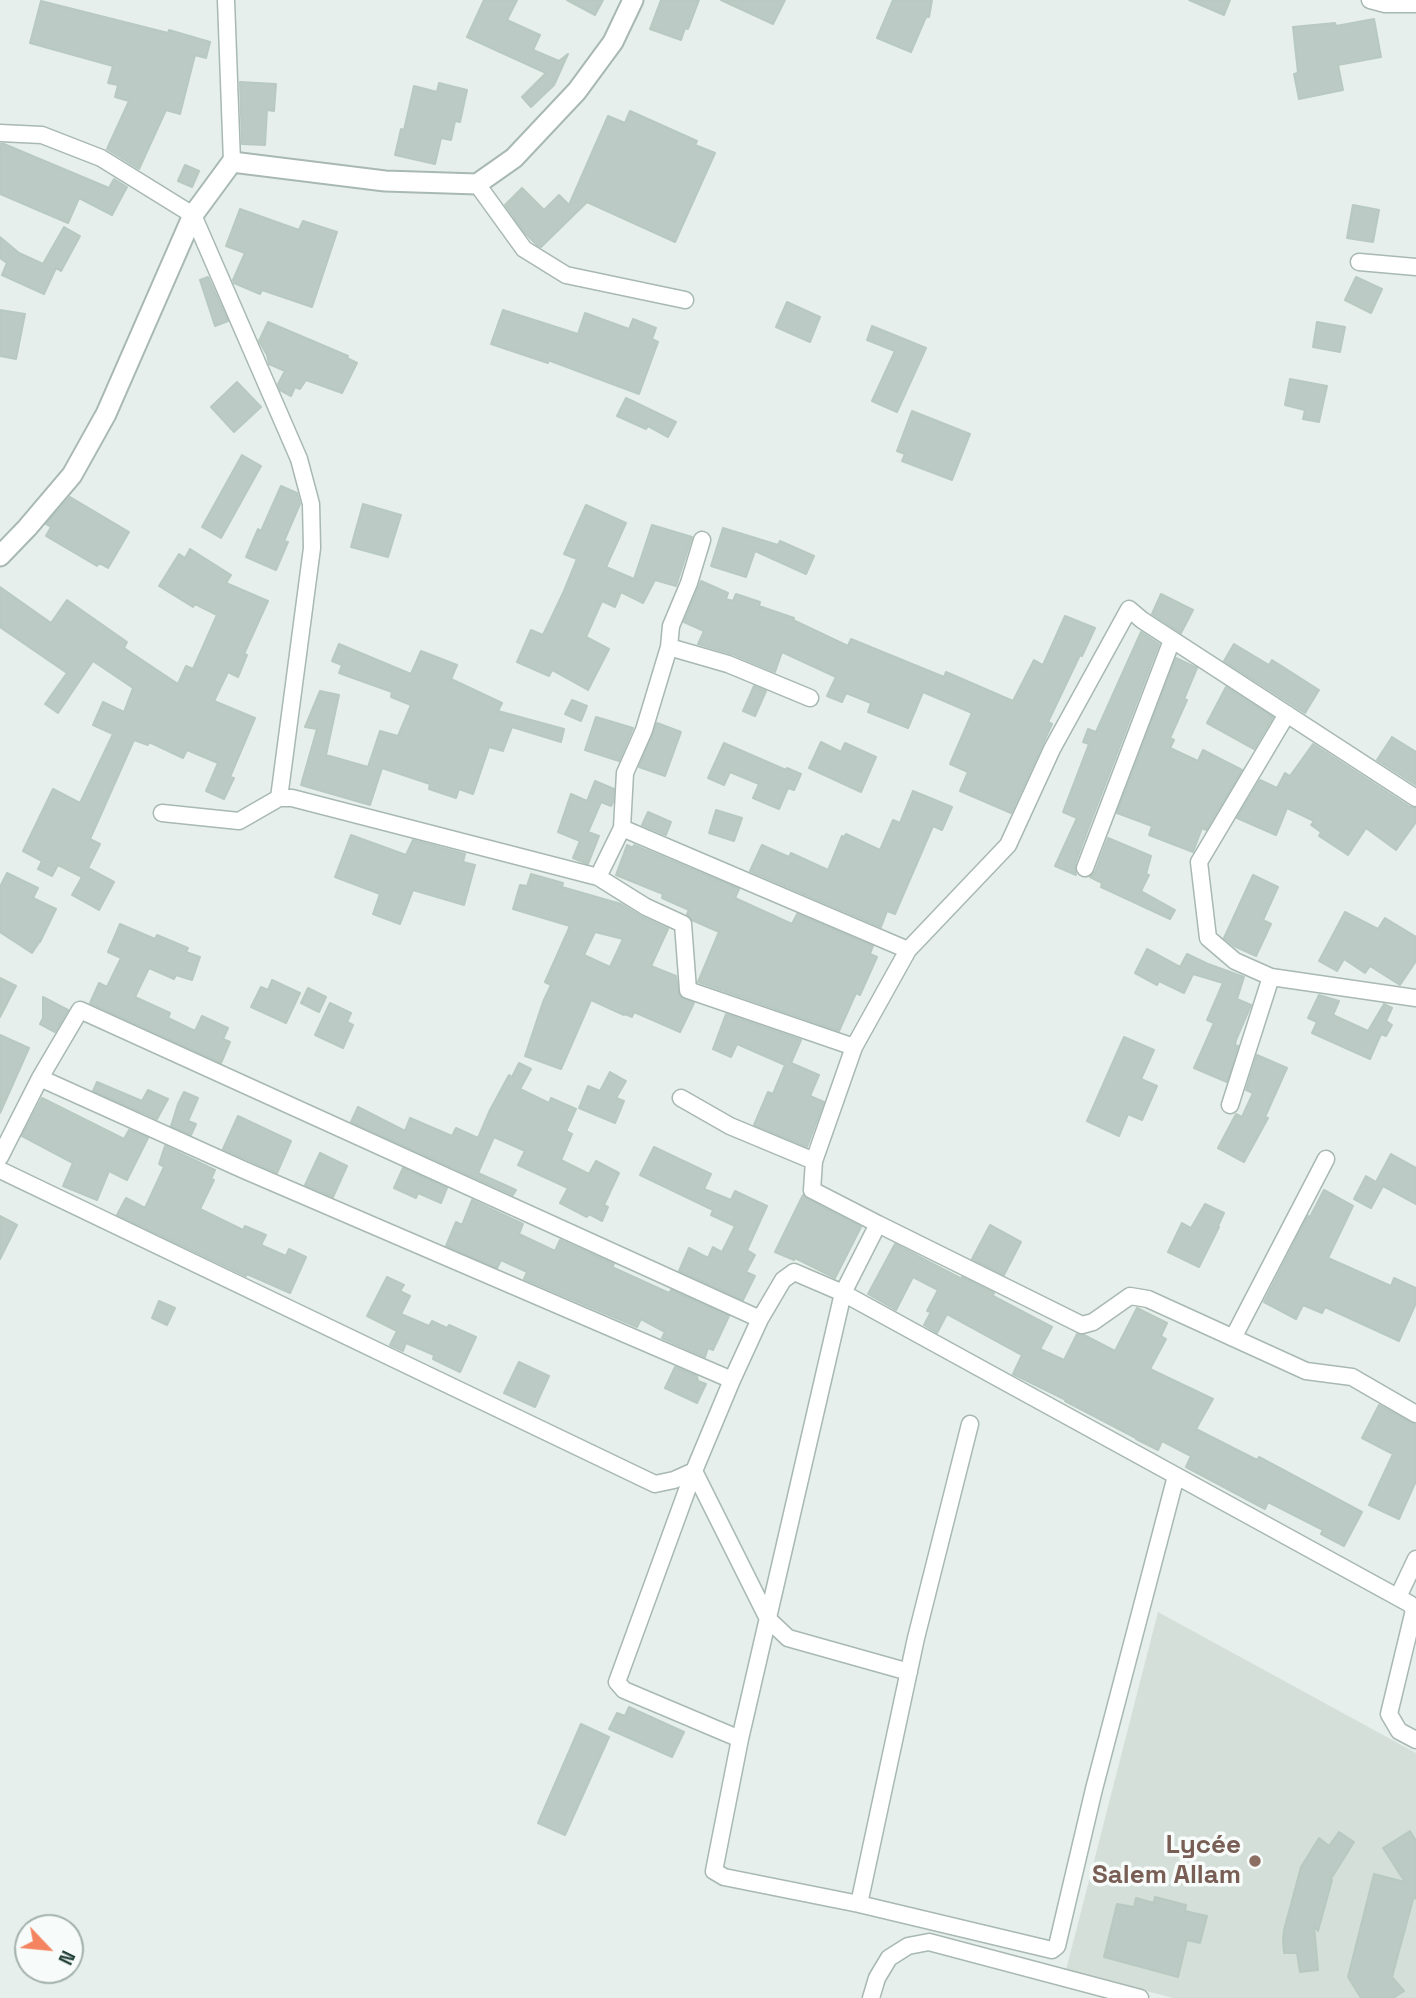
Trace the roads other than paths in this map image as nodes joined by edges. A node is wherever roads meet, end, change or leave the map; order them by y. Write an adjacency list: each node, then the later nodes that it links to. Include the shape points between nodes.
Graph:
1 (226, 0): 6 (street)
2 (633, 0): 7 (street, via 613,42 577,91 514,158)
3 (1370, 0): 4 (street)
4 (1416, 4)
5 (0, 133): 8 (street, via 42,135 101,158)
6 (232, 162): 7 (street, via 385,181); 8 (street)
7 (477, 184): 11 (street, via 524,249 566,275)
8 (193, 215): 13 (street, via 100,424 72,475); 18 (street, via 299,459 311,505 312,548)
9 (1359, 262): 10 (street)
10 (1416, 267)
11 (685, 300)
12 (702, 540): 15 (street, via 671,626)
13 (0, 556)
14 (1172, 640): 17 (street); 22 (street); 24 (street, via 1129,609 1052,749 1008,845)
15 (669, 647): 16 (street, via 729,664); 21 (street, via 644,730 625,774)
16 (810, 698)
17 (1287, 714): 19 (street); 25 (street, via 1199,862 1208,938 1236,961)
18 (279, 798): 20 (street, via 239,821); 23 (street)
19 (1416, 798)
20 (162, 813)
21 (622, 828): 23 (street); 24 (street)
22 (1085, 868)
23 (598, 877): 27 (street, via 646,907 683,923 688,990)
24 (908, 950): 27 (street)
25 (1271, 976): 26 (street); 30 (street)
26 (1416, 998)
27 (854, 1047): 33 (street)
28 (40, 1078): 31 (street); 37 (street, via 80,1010); 39 (street)
29 (681, 1098): 33 (street, via 730,1126)
30 (1230, 1105)
31 (0, 1157)
32 (1326, 1159): 38 (street)
33 (814, 1161): 35 (street, via 812,1190)
34 (0, 1170): 42 (street, via 655,1485)
35 (878, 1224): 36 (street); 38 (street, via 1082,1325 1130,1296 1148,1299)
36 (843, 1293): 37 (street, via 794,1272 783,1280); 43 (street); 46 (street)
37 (760, 1319): 39 (street)
38 (1233, 1338): 40 (street, via 1306,1371 1352,1377)
39 (732, 1380): 42 (street)
40 (1416, 1415)
41 (970, 1423): 47 (street)
42 (694, 1471): 46 (street); 48 (street, via 617,1682 624,1690)
43 (1176, 1476): 45 (street); 50 (street, via 1057,1946 1052,1950)
44 (1416, 1559): 45 (street)
45 (1398, 1597): 49 (street, via 1414,1610 1389,1714 1399,1731)
46 (768, 1619): 47 (street, via 788,1638); 48 (street)
47 (909, 1672): 50 (street)
48 (740, 1739): 50 (street, via 714,1871 724,1877)
49 (1416, 1740)
50 (859, 1904)
51 (1109, 1994): 52 (street, via 929,1942 908,1946 889,1958); 53 (street)
52 (871, 1998)
53 (1140, 1998)

